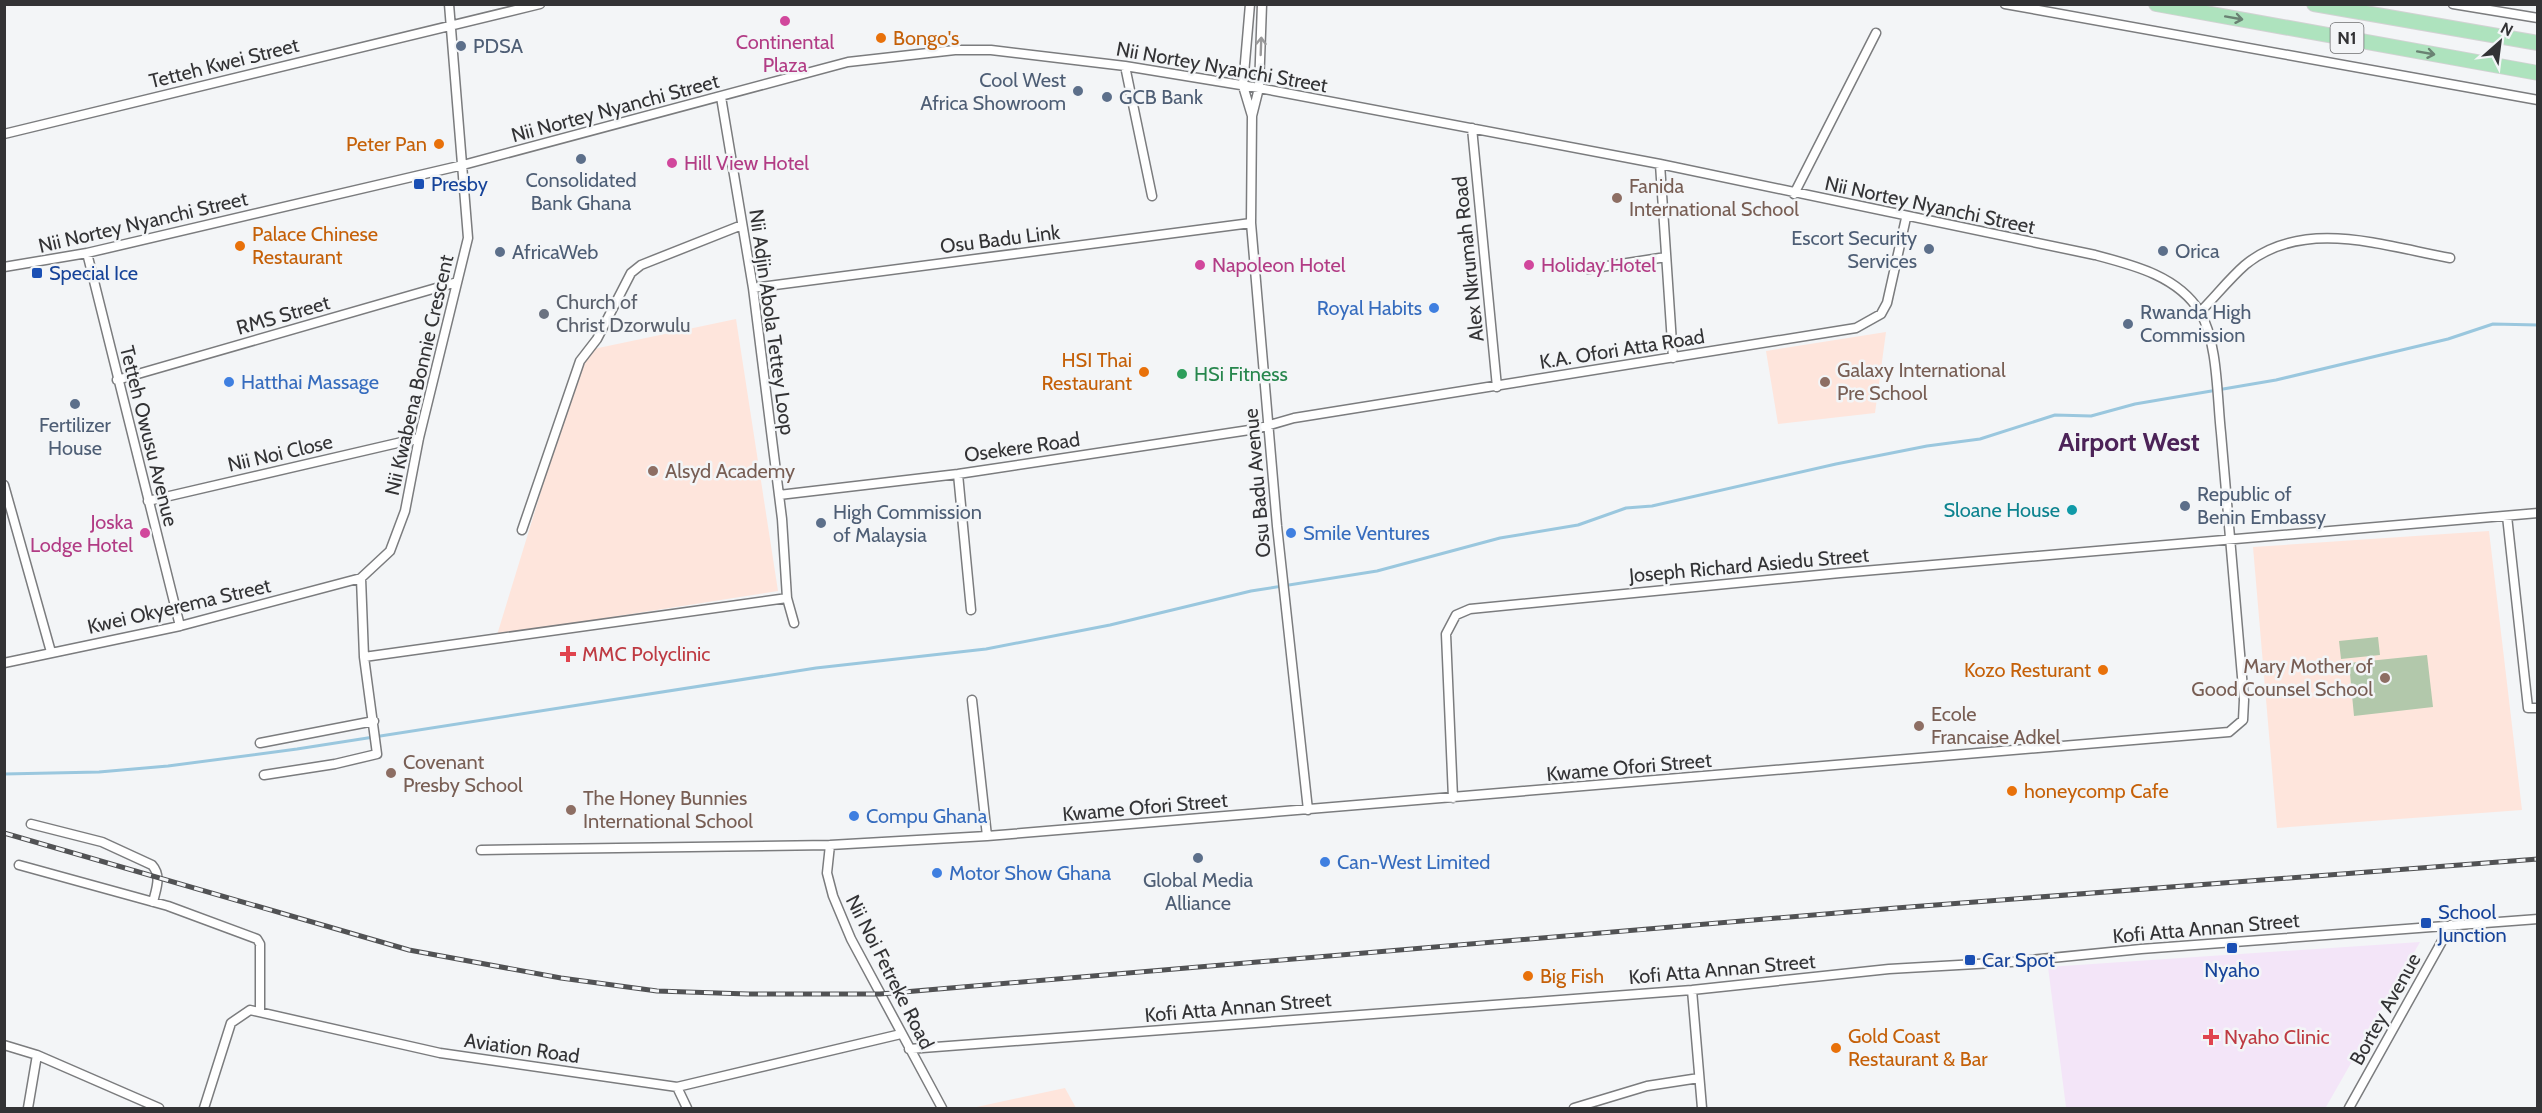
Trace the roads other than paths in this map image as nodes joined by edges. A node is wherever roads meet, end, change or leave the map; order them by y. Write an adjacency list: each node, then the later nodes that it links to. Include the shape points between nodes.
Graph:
1 (449, 4): 10 (street, Nii Kwabena Bonnie Crescent)
2 (540, 4): 10 (street, Tetteh Kwei Street)
3 (1250, 4): 15 (street, Osu Badu Avenue)
4 (1262, 4): 16 (street, Osu Badu Avenue, one-way to 4)
5 (2005, 4): 18 (street)
6 (2156, 4): 14 (highway, N1, one-way to 14)
7 (2314, 4): 12 (highway, N1)
8 (2453, 4): 9 (street)
9 (2538, 18)
10 (452, 24): 21 (street, Tetteh Kwei Street); 23 (street, Nii Kwabena Bonnie Crescent)
11 (1876, 33): 24 (street)
12 (2538, 43)
13 (1125, 66): 15 (street, Nii Nortey Nyanchi Street); 17 (street, Nii Nortey Nyanchi Street, via 991,50 955,50 848,62); 25 (street)
14 (2538, 73)
15 (1243, 86): 16 (street, Nii Nortey Nyanchi Street); 19 (street, Osu Badu Avenue)
16 (1259, 88): 19 (street, Osu Badu Avenue); 20 (street, Nii Nortey Nyanchi Street)
17 (721, 97): 23 (street, Nii Nortey Nyanchi Street); 28 (street, Nii Adjin Abola Tettey Loop)
18 (2538, 99)
19 (1252, 116): 27 (street, Osu Badu Avenue)
20 (1472, 128): 22 (street, Nii Nortey Nyanchi Street); 39 (street, Alex Nkrumah Road)
21 (4, 134)
22 (1660, 164): 24 (street, Nii Nortey Nyanchi Street); 30 (street)
23 (463, 165): 29 (street, Nii Nortey Nyanchi Street); 34 (street, Nii Kwabena Bonnie Crescent, via 468,238)
24 (1794, 194): 26 (street, Nii Nortey Nyanchi Street)
25 (1152, 196)
26 (1906, 218): 36 (street, Nii Nortey Nyanchi Street, via 2128,264 2168,281); 37 (street, K.A. Ofori Atta Road, via 1890,292 1881,314 1874,319 1856,328)
27 (1251, 223): 35 (street, Osu Badu Link); 40 (street, Osu Badu Avenue)
28 (742, 225): 35 (street, Nii Adjin Abola Tettey Loop); 48 (street, via 640,265 627,278 597,339 580,361)
29 (87, 253): 32 (street, Nii Nortey Nyanchi Street); 38 (street, Tetteh Owusu Avenue)
30 (1666, 257): 33 (street); 37 (street)
31 (2450, 258): 36 (street, via 2332,237 2302,240 2244,266)
32 (4, 267)
33 (1588, 269)
34 (458, 282): 38 (street, RMS Street); 41 (street, Nii Kwabena Bonnie Crescent)
35 (753, 288): 44 (street, Nii Adjin Abola Tettey Loop)
36 (2200, 312): 49 (street, Nii Nortey Nyanchi Street, via 2211,346 2216,381)
37 (1673, 358): 39 (street, K.A. Ofori Atta Road)
38 (117, 380): 45 (street, Tetteh Owusu Avenue)
39 (1497, 387): 40 (street, K.A. Ofori Atta Road)
40 (1268, 425): 42 (street, Osekere Road); 64 (street, Osu Badu Avenue)
41 (419, 438): 45 (street, Nii Noi Close); 50 (street, Nii Kwabena Bonnie Crescent, via 405,512 390,551)
42 (958, 474): 44 (street, Osekere Road); 52 (street)
43 (5, 487): 55 (street)
44 (779, 495): 51 (street, Nii Adjin Abola Tettey Loop)
45 (148, 501): 54 (street, Tetteh Owusu Avenue)
46 (2538, 513): 47 (street, Joseph Richard Asiedu Street)
47 (2507, 516): 49 (street, Joseph Richard Asiedu Street); 59 (street, via 2528,708)
48 (522, 530)
49 (2231, 538): 63 (street, Joseph Richard Asiedu Street, via 1470,609 1456,615 1446,634); 63 (street, Kwame Ofori Street, via 2244,714 2240,725 2229,732)
50 (361, 578): 54 (street, Kwei Okyerema Street); 56 (street)
51 (788, 598): 53 (street, Nii Adjin Abola Tettey Loop); 56 (street)
52 (971, 610)
53 (794, 623)
54 (180, 626): 55 (street, Kwei Okyerema Street)
55 (51, 651): 57 (street, Kwei Okyerema Street)
56 (364, 657): 60 (street)
57 (4, 663)
58 (972, 700): 66 (street)
59 (2538, 708)
60 (374, 720): 61 (street); 62 (street, via 377,754)
61 (260, 743)
62 (264, 775)
63 (1453, 798): 64 (street, Kwame Ofori Street)
64 (1308, 810): 66 (street, Kwame Ofori Street)
65 (32, 824): 70 (street, via 102,842 152,865 158,878)
66 (987, 836): 67 (street, Kwame Ofori Street)
67 (830, 845): 68 (street, Kwame Ofori Street); 75 (street, Nii Noi Fetreke Road, via 827,873 833,896)
68 (481, 850)
69 (19, 865): 70 (street)
70 (153, 902): 74 (street, via 256,939 260,944)
71 (2538, 919): 72 (street, Kofi Atta Annan Street)
72 (2451, 926): 73 (street, Kofi Atta Annan Street, via 1889,969); 88 (street, Bortey Avenue)
73 (1692, 990): 77 (street, Kofi Atta Annan Street); 79 (street)
74 (260, 1011): 80 (street, Aviation Road, via 440,1053); 83 (street, via 250,1010 231,1023)
75 (901, 1034): 77 (street, Nii Noi Fetreke Road); 80 (street, Aviation Road)
76 (4, 1045): 78 (street)
77 (909, 1049): 85 (street, Nii Noi Fetreke Road)
78 (37, 1055): 81 (street); 82 (street)
79 (1699, 1078): 86 (street, via 1647,1086); 87 (street)
80 (677, 1087): 84 (street)
81 (28, 1108)
82 (159, 1108)
83 (204, 1108)
84 (687, 1108)
85 (942, 1108)
86 (1574, 1108)
87 (1702, 1108)
88 (2349, 1108)

